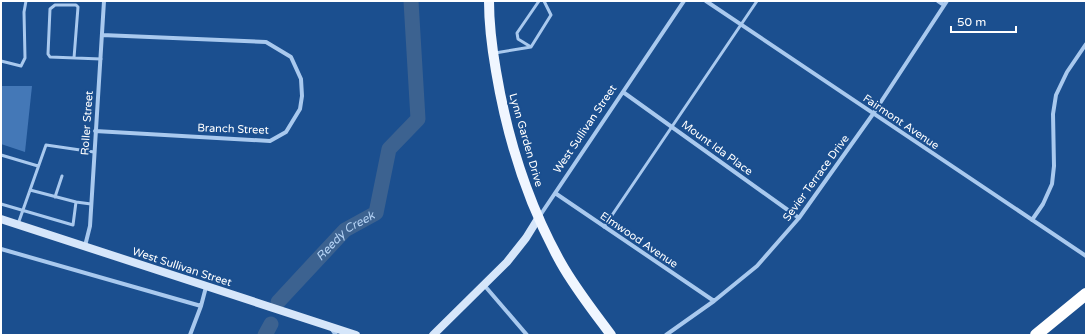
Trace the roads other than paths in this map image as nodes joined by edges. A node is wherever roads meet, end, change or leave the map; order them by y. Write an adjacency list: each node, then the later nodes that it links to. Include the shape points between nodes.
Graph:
1 (26, 1): 19 (lane, via 25,58 21,66)
2 (104, 1): 13 (street, Roller Street)
3 (489, 1): 16 (main road, Lynn Garden Drive)
4 (539, 1): 15 (lane, via 517,33 518,39)
5 (544, 1): 15 (lane, via 551,15)
6 (684, 1): 20 (street, West Sullivan Street)
7 (706, 1): 12 (street, Fairmont Avenue)
8 (756, 1): 12 (lane)
9 (938, 1): 11 (street)
10 (948, 1): 11 (street, Sevier Terrace Drive)
11 (944, 6): 21 (street, Sevier Terrace Drive)
12 (741, 24): 21 (street, Fairmont Avenue); 22 (lane)
13 (102, 35): 18 (street, Roller Street); 23 (street, Branch Street, via 266,42 291,57 301,79 302,96 300,109 286,132 270,141)
14 (1086, 44): 38 (street, via 1067,72 1056,95 1053,114 1052,184)
15 (531, 47): 16 (lane)
16 (493, 54): 35 (main road, Lynn Garden Drive, via 510,132 522,174)
17 (74, 58): 17 (lane, via 50,57 48,54 50,9 55,5 78,7); 18 (lane)
18 (101, 59): 23 (street, Roller Street)
19 (1, 61)
20 (624, 92): 22 (street, Mount Ida Place); 29 (street, West Sullivan Street)
21 (874, 114): 36 (street, Sevier Terrace Drive); 38 (street, Fairmont Avenue)
22 (672, 127): 36 (street, Mount Ida Place); 40 (lane)
23 (95, 131): 24 (street, Roller Street)
24 (94, 152): 26 (lane, via 46,145); 33 (street, Roller Street)
25 (1, 154): 26 (lane)
26 (38, 166): 28 (lane)
27 (62, 176): 30 (lane)
28 (30, 190): 30 (lane); 34 (lane)
29 (555, 193): 35 (street, West Sullivan Street); 40 (street, Elmwood Avenue)
30 (55, 197): 31 (lane)
31 (76, 202): 33 (lane); 34 (lane, via 73,225)
32 (1, 204): 34 (lane)
33 (91, 204): 41 (street, Roller Street, via 90,226)
34 (22, 210): 39 (lane)
35 (539, 217): 44 (street, West Sullivan Street, via 507,262); 55 (main road, Lynn Garden Drive, via 561,263)
36 (799, 218): 47 (street, Sevier Terrace Drive, via 757,266)
37 (1, 219): 39 (street, West Sullivan Street)
38 (1032, 220): 43 (street, Fairmont Avenue)
39 (17, 224): 41 (street, West Sullivan Street)
40 (604, 227): 47 (street, Elmwood Avenue)
41 (85, 246): 45 (street, West Sullivan Street)
42 (1, 249): 48 (street)
43 (1086, 256)
44 (484, 285): 53 (street, West Sullivan Street); 54 (street)
45 (206, 287): 48 (street); 49 (street, West Sullivan Street)
46 (1086, 294): 57 (highway)
47 (714, 301): 56 (street, Sevier Terrace Drive)
48 (201, 306): 50 (street)
49 (330, 327): 51 (street); 52 (street, West Sullivan Street)
50 (190, 335)
51 (336, 335)
52 (356, 335)
53 (433, 335)
54 (527, 335)
55 (611, 335)
56 (666, 335)
57 (1036, 335)

